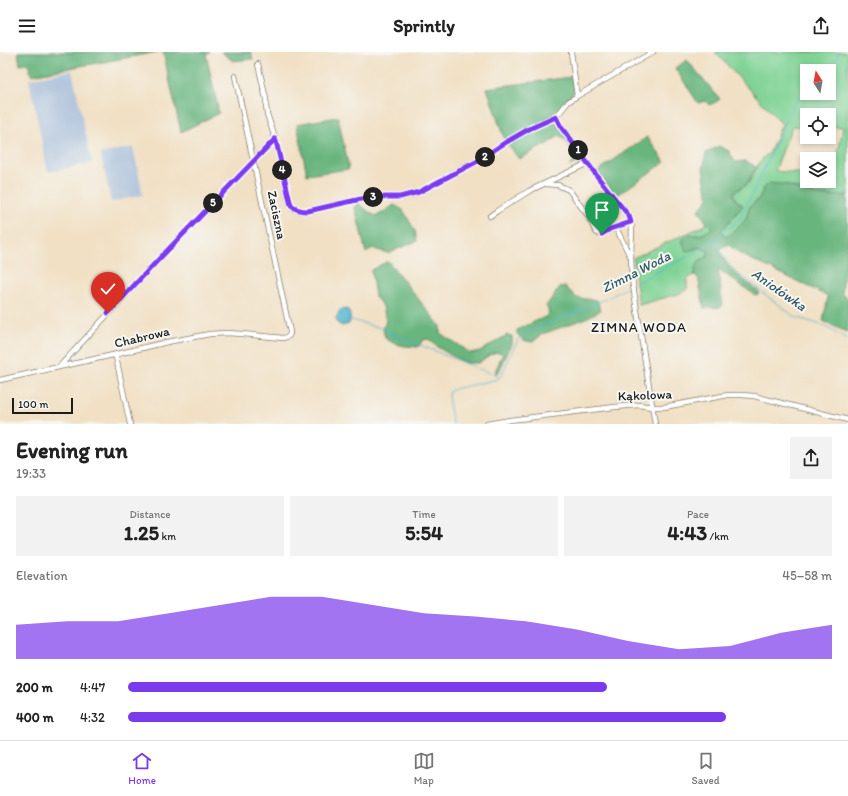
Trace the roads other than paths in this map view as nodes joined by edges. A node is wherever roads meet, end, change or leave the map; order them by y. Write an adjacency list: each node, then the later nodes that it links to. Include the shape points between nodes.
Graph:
1 (571, 52): 5 (street)
2 (653, 52): 5 (street)
3 (258, 64): 7 (street, via 267,114)
4 (235, 76): 8 (street, Zaciszna)
5 (577, 96): 6 (street, via 568,102)
6 (556, 117): 7 (street, via 529,129 478,161 419,192 400,197 361,199 308,211 291,206); 9 (street)
7 (275, 139): 8 (street)
8 (254, 161): 15 (street, Zaciszna); 17 (street)
9 (588, 163): 10 (street); 12 (street, via 625,210)
10 (546, 184): 11 (street, via 526,193); 13 (street, via 558,185 569,190 599,234)
11 (490, 216)
12 (631, 222): 13 (street); 14 (street)
13 (613, 228): 14 (street, via 617,230)
14 (631, 259): 19 (street)
15 (290, 335): 16 (street, Chabrowa, via 283,338 210,334)
16 (113, 355): 17 (street, Chabrowa); 21 (street, via 116,357)
17 (59, 366): 18 (street, Chabrowa)
18 (0, 380)
19 (652, 407): 20 (street, Kąkolowa, via 742,394); 22 (street, Kąkolowa, via 615,407); 23 (street)
20 (848, 420)
21 (130, 424)
22 (487, 424)
23 (655, 424)

